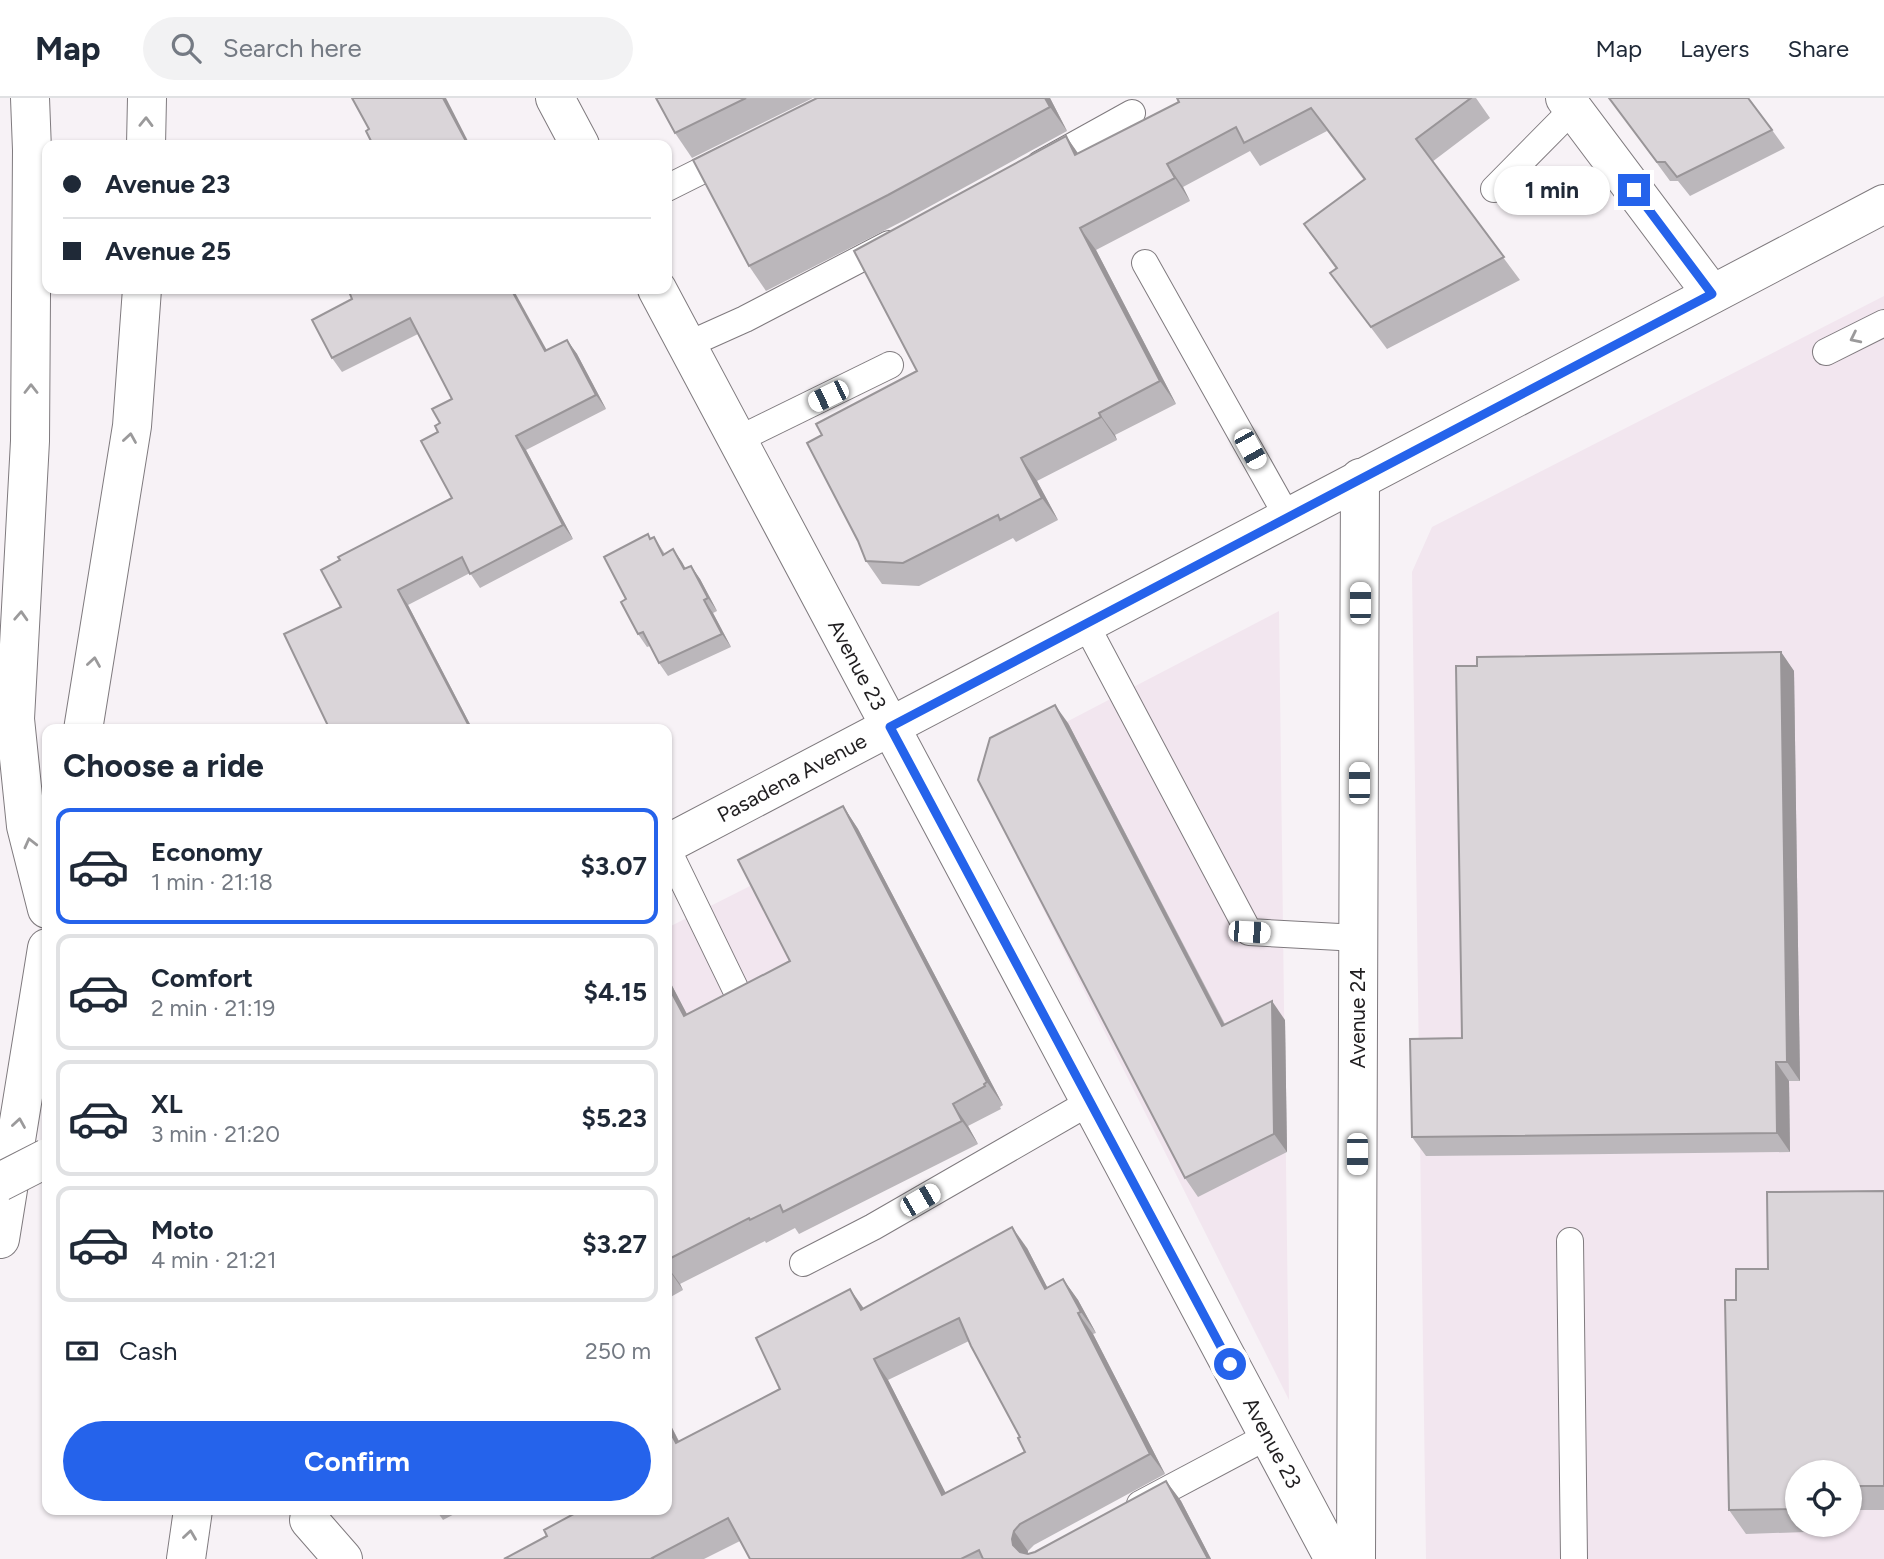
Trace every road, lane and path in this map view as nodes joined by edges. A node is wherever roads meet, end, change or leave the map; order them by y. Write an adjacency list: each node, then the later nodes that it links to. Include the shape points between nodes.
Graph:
1 (30, 98): 30 (main road, one-way to 1, via 26,826 15,719 30,441)
2 (147, 98): 6 (main road, one-way to 2)
3 (555, 98): 7 (main road)
4 (1569, 103): 11 (lane); 17 (main road)
5 (1132, 113): 9 (lane)
6 (146, 140)
7 (577, 140)
8 (752, 146): 10 (lane)
9 (1018, 176)
10 (672, 186)
11 (1494, 189)
12 (1884, 204): 17 (main road, Pasadena Avenue)
13 (912, 232): 19 (lane)
14 (1145, 263): 24 (lane)
15 (142, 294): 26 (main road, one-way to 15, via 132,426)
16 (660, 294): 19 (main road, Avenue 23)
17 (1712, 294): 23 (main road, Pasadena Avenue)
18 (1884, 323): 20 (lane, one-way to 20)
19 (687, 345): 22 (main road, Avenue 23)
20 (1826, 352)
21 (890, 365): 22 (lane)
22 (737, 440): 27 (main road, Avenue 23)
23 (1360, 478): 24 (main road, Pasadena Avenue); 31 (main road, Avenue 24)
24 (1287, 516): 25 (main road, Pasadena Avenue)
25 (1085, 623): 27 (main road, Pasadena Avenue); 31 (lane, via 1249,932)
26 (84, 724)
27 (890, 727): 28 (main road, Pasadena Avenue); 34 (main road, Avenue 23)
28 (672, 843)
29 (672, 856): 33 (lane)
30 (42, 889)
31 (1358, 938): 47 (main road, Avenue 24)
32 (42, 979): 37 (main road, one-way to 32)
33 (735, 988)
34 (1090, 1102): 39 (lane); 40 (main road, Avenue 23)
35 (42, 1161): 36 (main road, bridge)
36 (0, 1182)
37 (0, 1239)
38 (1570, 1241): 48 (lane)
39 (803, 1263)
40 (1268, 1436): 42 (lane); 46 (main road, Avenue 23)
41 (192, 1515): 44 (main road, one-way to 41)
42 (1117, 1517)
43 (309, 1520): 45 (main road)
44 (186, 1559)
45 (343, 1559)
46 (1334, 1559)
47 (1356, 1559)
48 (1574, 1559)

